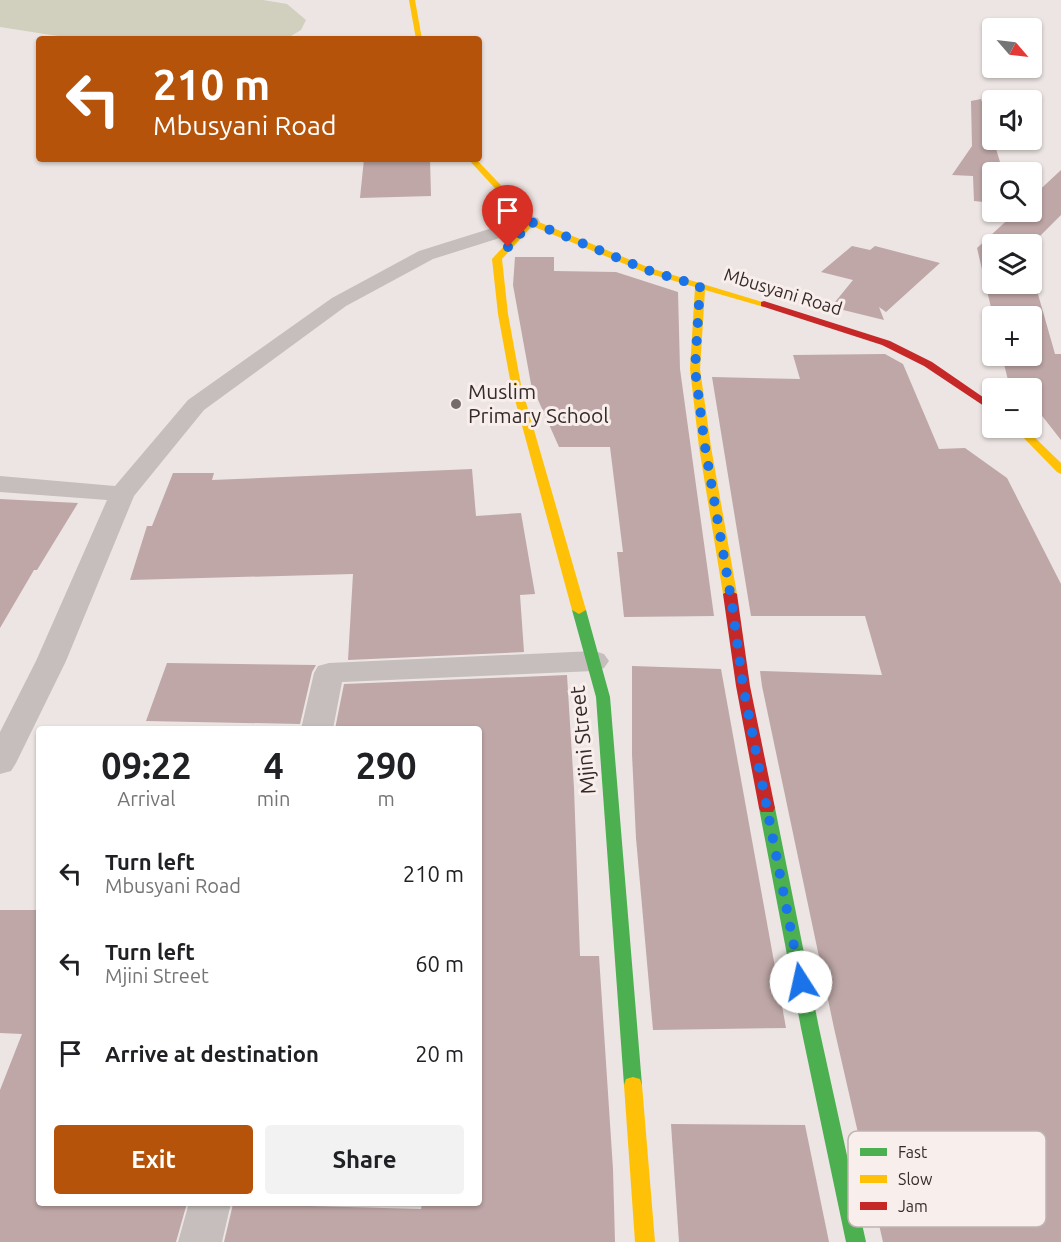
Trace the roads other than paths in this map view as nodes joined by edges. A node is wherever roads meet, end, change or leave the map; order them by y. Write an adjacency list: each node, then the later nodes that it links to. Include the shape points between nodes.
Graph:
1 (412, 0): 2 (street)
2 (418, 36)
3 (475, 162): 4 (street, Mbusyani Road)
4 (531, 222): 5 (street, Mbusyani Road, via 647,270); 10 (street, via 426,255 339,302 196,405); 11 (street, Mjini Street, via 497,260 503,314 516,385)
5 (700, 286): 6 (street, Mbusyani Road, via 886,343 928,364); 15 (street, via 695,369 743,686)
6 (982, 401)
7 (1029, 438): 8 (street)
8 (1061, 470)
9 (0, 484): 10 (street)
10 (122, 494): 13 (street, via 51,661)
11 (594, 661): 12 (street, via 329,673); 19 (street, Mjini Street, via 603,697)
12 (318, 726)
13 (8, 732): 14 (street)
14 (0, 763)
15 (848, 1205)
16 (209, 1206): 18 (street)
17 (853, 1227): 20 (street)
18 (200, 1242)
19 (645, 1242)
20 (856, 1242)

